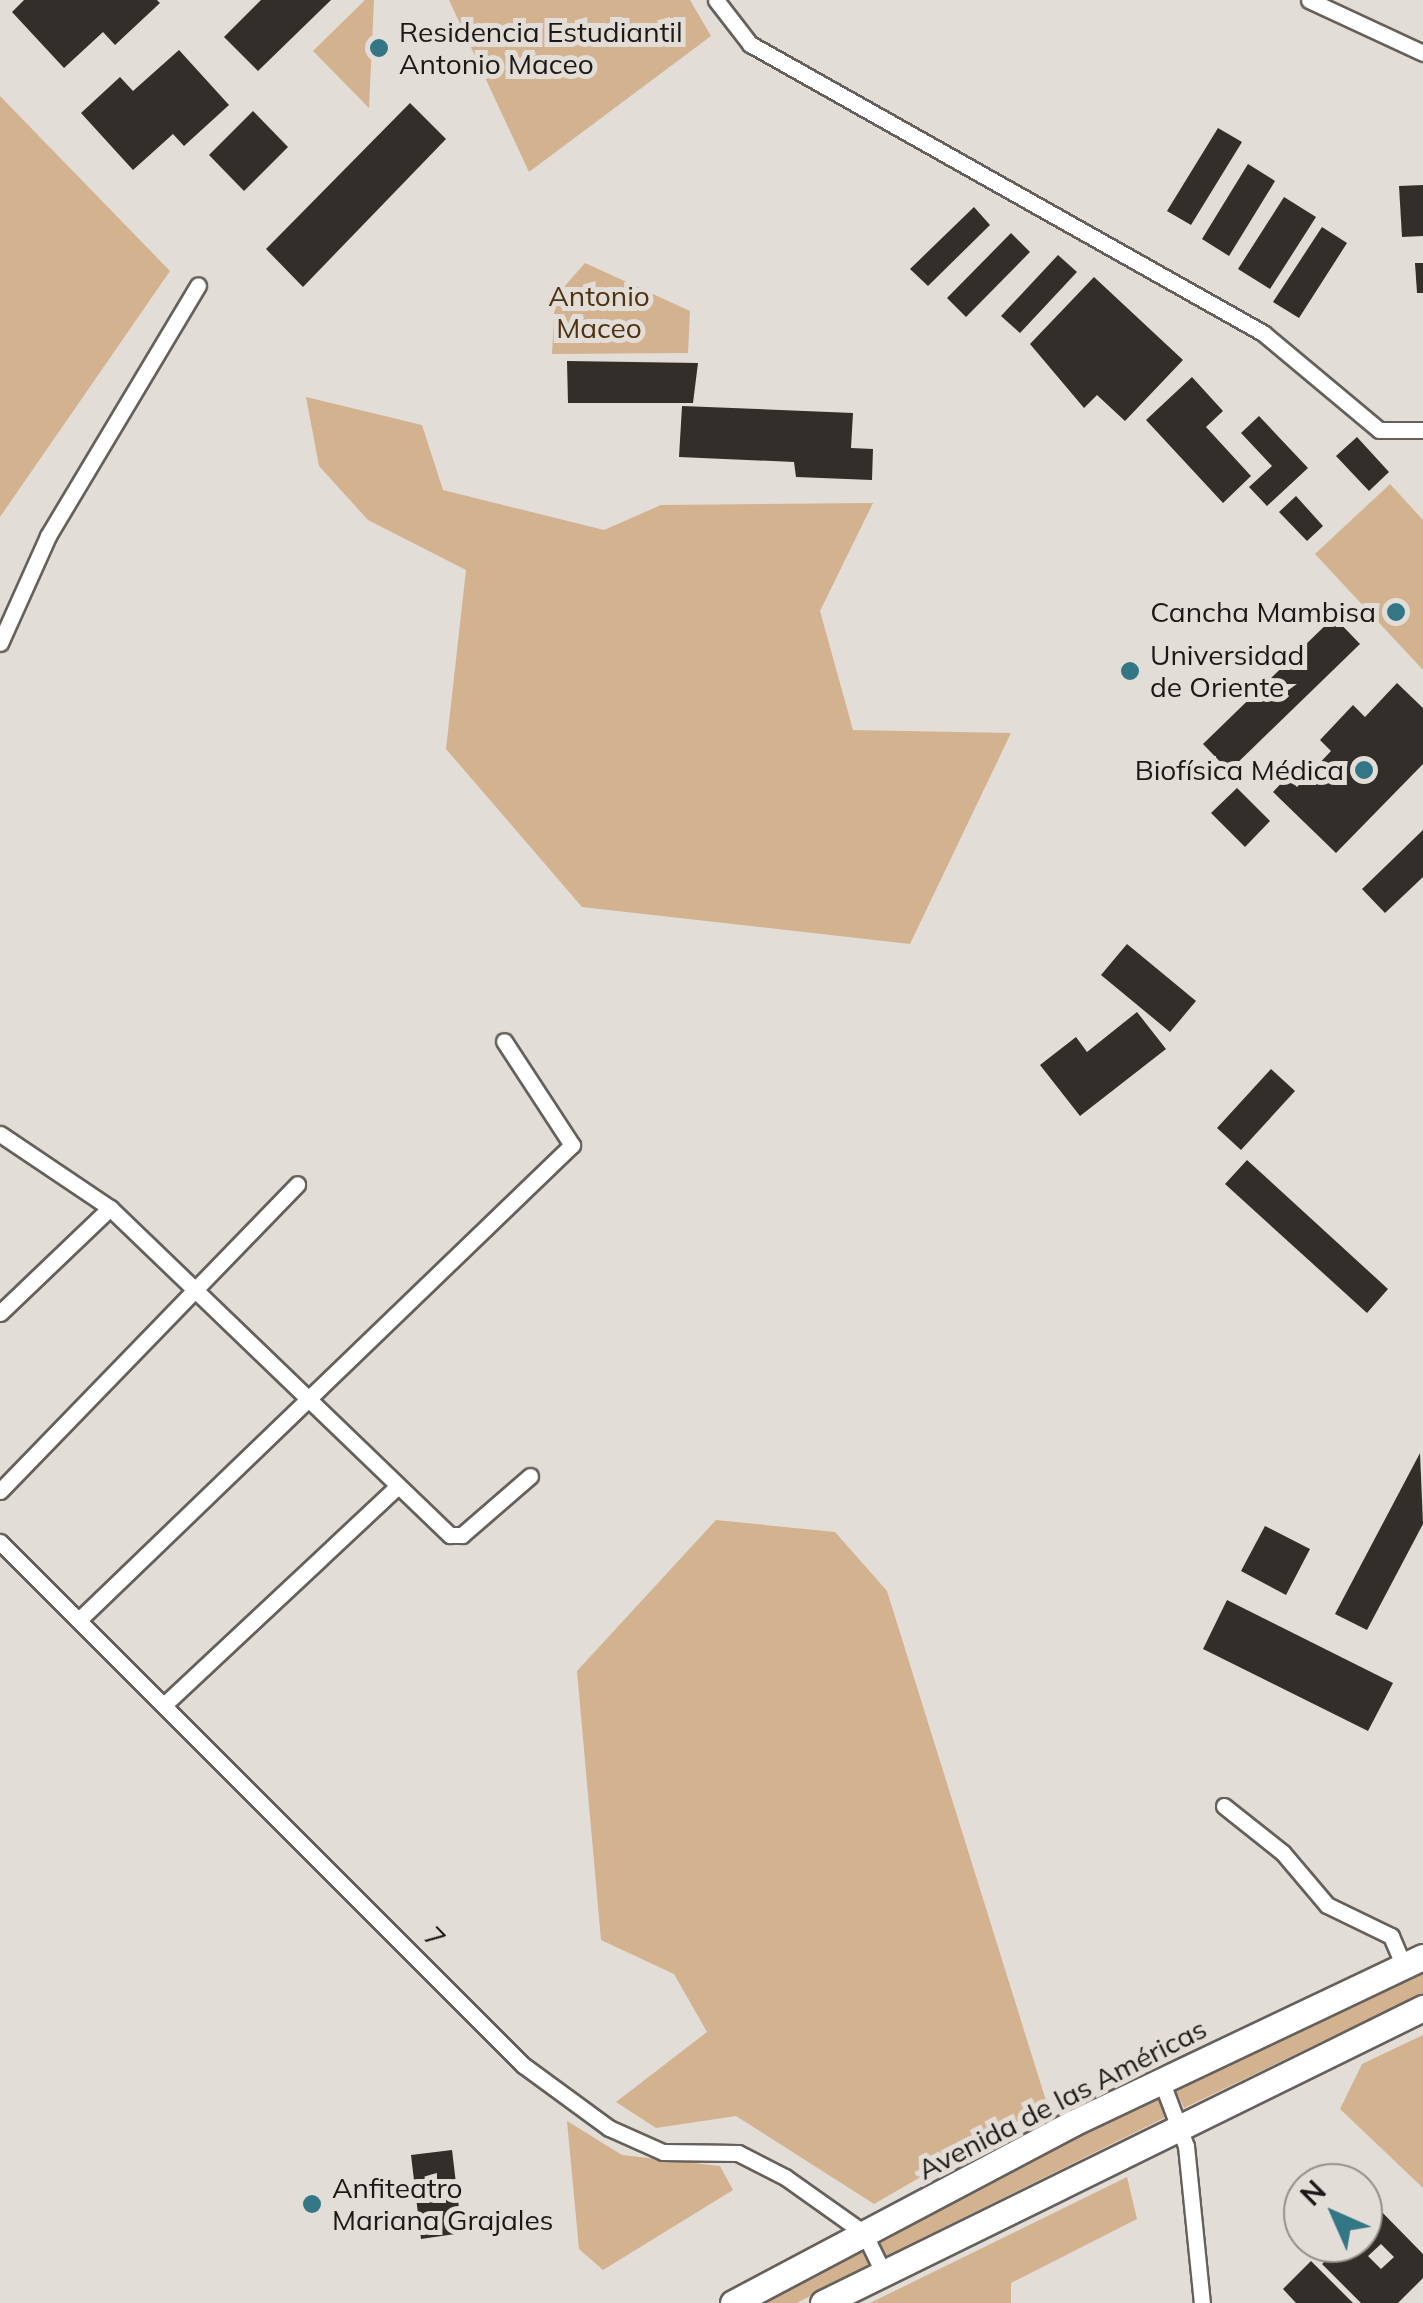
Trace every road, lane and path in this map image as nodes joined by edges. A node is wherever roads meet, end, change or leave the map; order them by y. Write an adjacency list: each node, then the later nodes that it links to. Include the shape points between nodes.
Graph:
1 (716, 0): 5 (street, via 750,44 925,150 1135,254 1296,355 1379,430)
2 (1309, 0): 3 (street)
3 (1423, 53)
4 (198, 285): 6 (street, via 48,536)
5 (1423, 430)
6 (0, 643)
7 (504, 1041): 13 (street, via 572,1144)
8 (0, 1134): 10 (street)
9 (298, 1184): 11 (street)
10 (110, 1208): 11 (street); 12 (street)
11 (198, 1292): 13 (street); 16 (street)
12 (0, 1313)
13 (307, 1400): 15 (street); 18 (street)
14 (530, 1476): 15 (street, via 462,1536)
15 (396, 1488): 19 (street)
16 (0, 1492)
17 (0, 1542): 18 (street, 7)
18 (83, 1616): 19 (street, 7)
19 (165, 1704): 25 (street, 7, via 545,2082 663,2152 738,2153)
20 (1224, 1806): 21 (street, via 1283,1852 1327,1905 1391,1936)
21 (1413, 1962): 23 (main road, Avenida de las Américas)
22 (1423, 2008): 24 (main road)
23 (1161, 2080): 24 (street); 25 (main road, Avenida de las Américas)
24 (1182, 2124): 26 (main road); 29 (street)
25 (864, 2233): 26 (street); 27 (main road, Avenida de las Américas)
26 (882, 2272): 28 (main road)
27 (732, 2303)
28 (823, 2303)
29 (1202, 2303)

